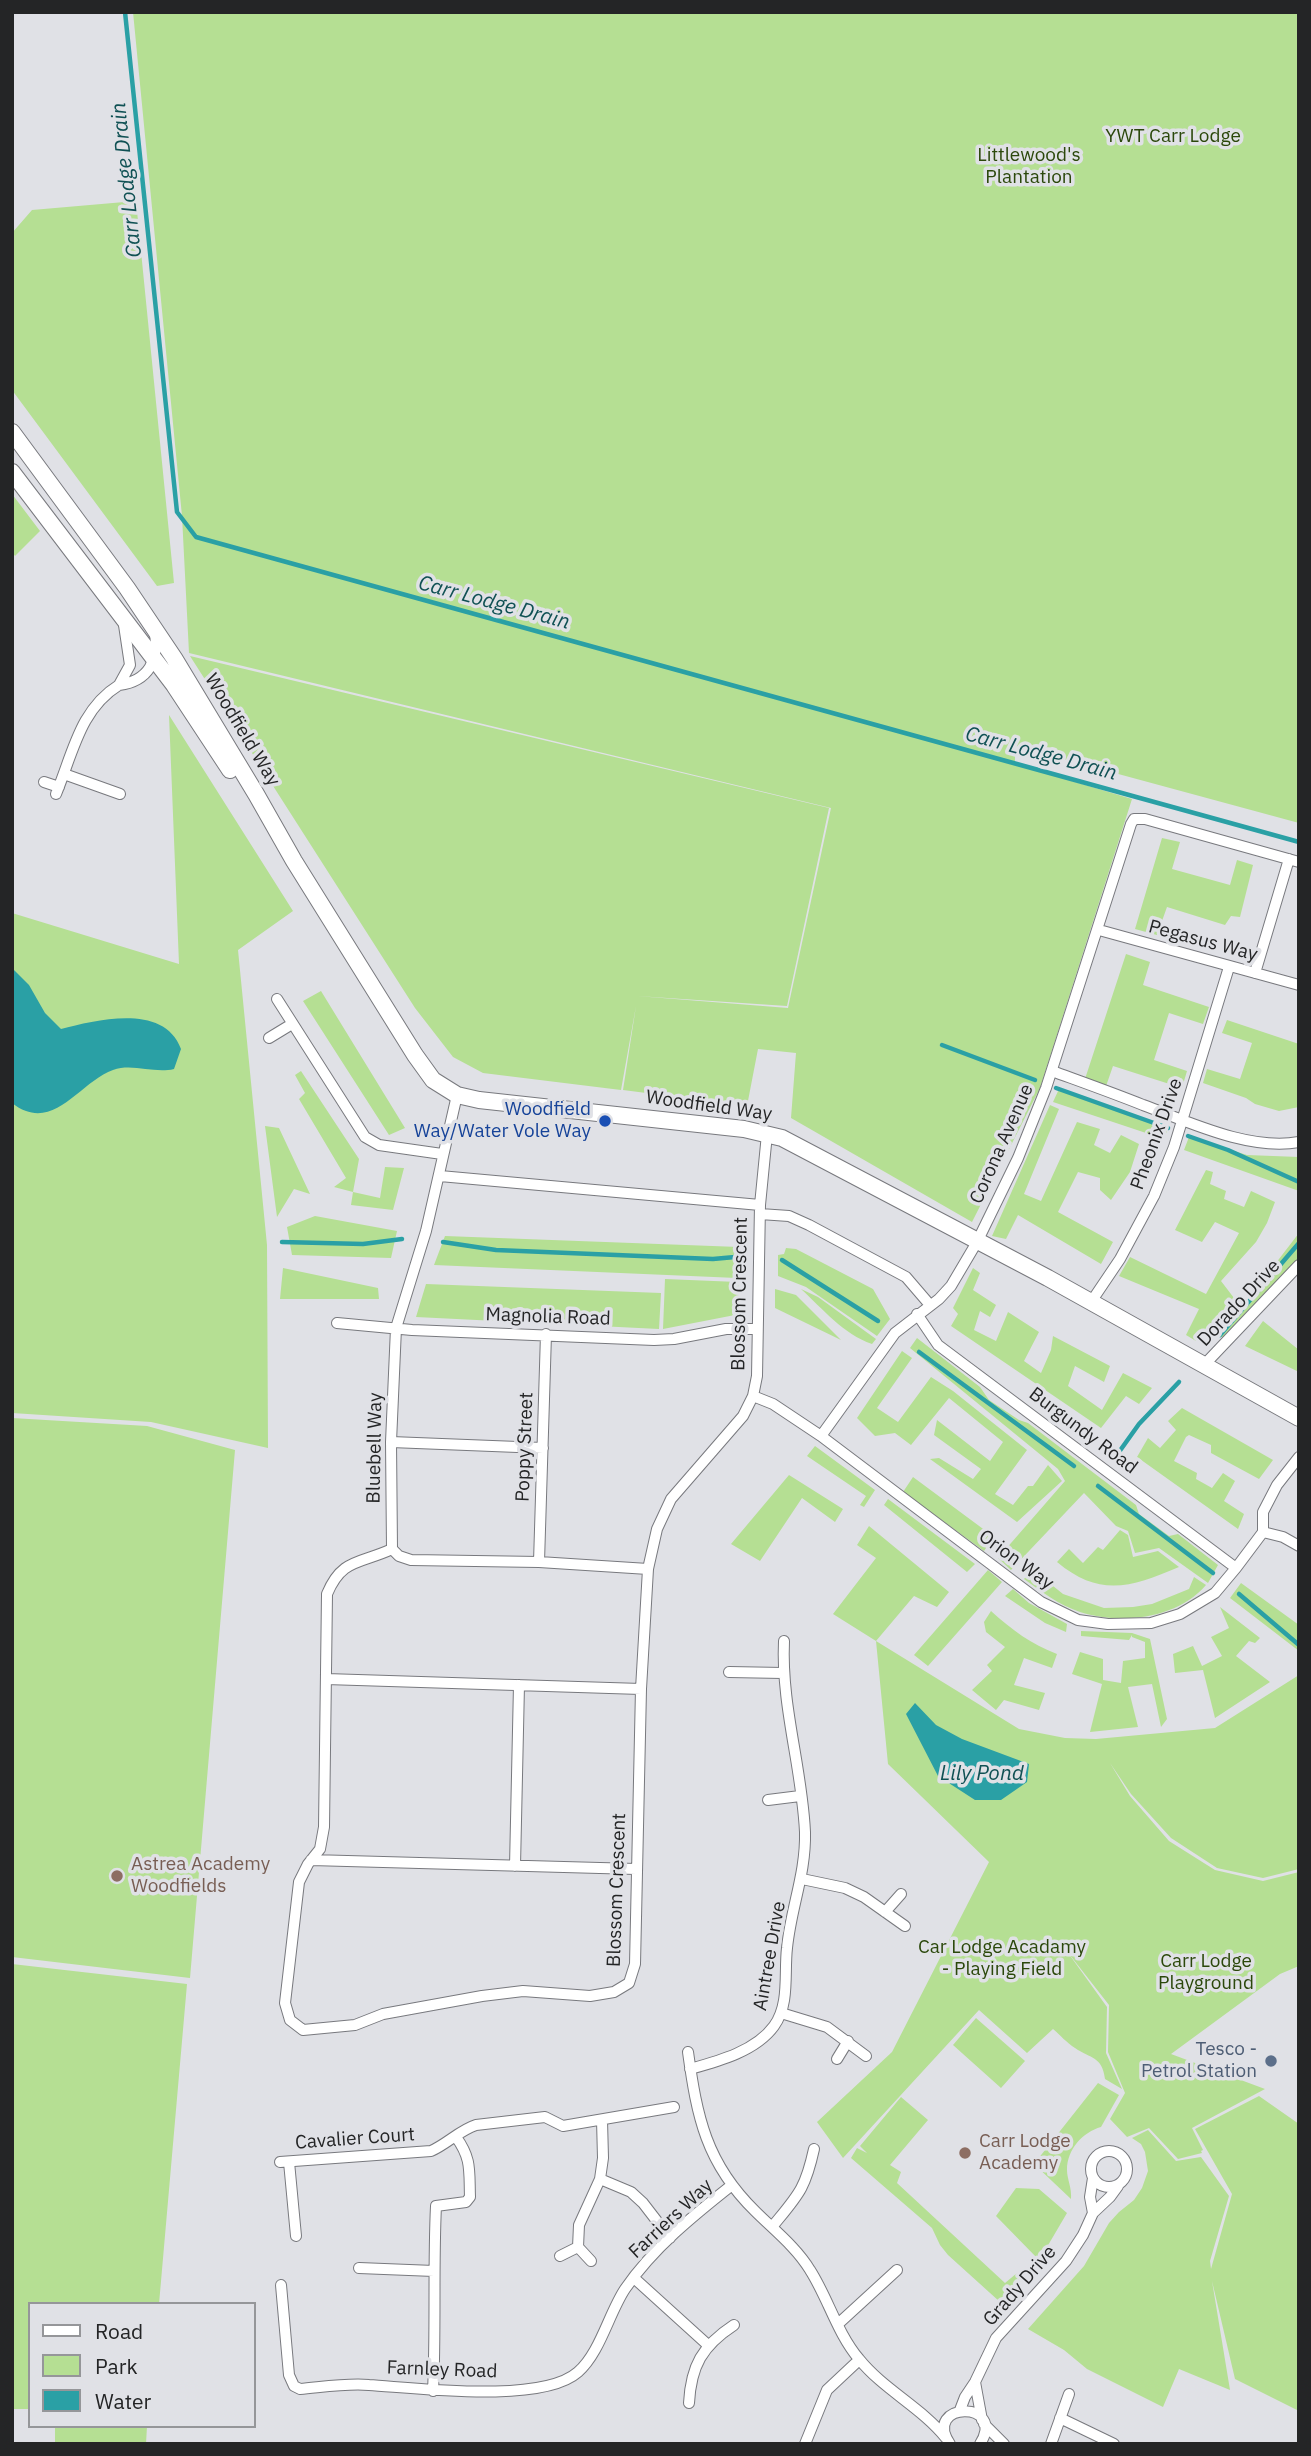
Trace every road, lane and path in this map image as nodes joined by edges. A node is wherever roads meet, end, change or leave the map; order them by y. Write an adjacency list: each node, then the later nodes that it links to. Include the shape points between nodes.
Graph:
1 (12, 432): 4 (street, Woodfield Way)
2 (12, 472): 3 (street, Woodfield Way)
3 (123, 620): 5 (street, Woodfield Way); 6 (street, Woodfield Way, via 130,665)
4 (151, 623): 5 (street, Woodfield Way); 11 (street, Woodfield Way)
5 (155, 660): 6 (street, via 141,678); 11 (street, Woodfield Way)
6 (119, 685): 7 (street, via 88,714)
7 (64, 774): 8 (street, via 58,791); 9 (street)
8 (44, 782)
9 (120, 794)
10 (1294, 860): 12 (street, Corona Avenue, via 1135,819); 14 (street)
11 (294, 861): 20 (street, Woodfield Way, via 415,1055 433,1080)
12 (1099, 930): 13 (street, Pegasus Way); 19 (street, Corona Avenue)
13 (1230, 967): 14 (street, Pegasus Way); 21 (street, Pheonix Drive)
14 (1255, 973): 15 (street, Pegasus Way)
15 (1299, 985)
16 (277, 999): 17 (street)
17 (292, 1024): 18 (street); 24 (street, via 365,1137 379,1145)
18 (269, 1038)
19 (1052, 1071): 21 (street); 27 (street, Corona Avenue, via 1018,1158)
20 (457, 1095): 22 (street, Woodfield Way); 24 (street, Bluebell Way)
21 (1183, 1120): 23 (street, via 1262,1143); 29 (street, Pheonix Drive, via 1154,1196)
22 (767, 1134): 26 (street, Blossom Crescent); 27 (street, Woodfield Way)
23 (1299, 1142)
24 (442, 1154): 25 (street, Bluebell Way)
25 (440, 1176): 26 (street); 33 (street, Bluebell Way)
26 (760, 1210): 30 (street, via 809,1225 906,1277); 34 (street, Blossom Crescent)
27 (977, 1242): 29 (street, Woodfield Way); 30 (street, Corona Avenue, via 951,1286)
28 (1299, 1265): 36 (street, Dorado Drive)
29 (1091, 1302): 36 (street, Woodfield Way)
30 (930, 1305): 31 (street, Corona Avenue)
31 (917, 1314): 39 (street, Corona Avenue, via 895,1333); 47 (street, Burgundy Road, via 938,1345)
32 (337, 1323): 33 (street, Magnolia Road)
33 (396, 1328): 35 (street, Magnolia Road); 40 (street, Bluebell Way)
34 (757, 1329): 35 (street, Magnolia Road, via 664,1339); 37 (street, Blossom Crescent)
35 (546, 1334): 41 (street, Poppy Street)
36 (1205, 1364): 38 (street, Woodfield Way)
37 (753, 1396): 39 (street, Orion Way); 48 (street, Blossom Crescent, via 743,1416 671,1499 657,1529)
38 (1299, 1418)
39 (821, 1436): 47 (street, Orion Way, via 1041,1602 1078,1620 1108,1625 1151,1623 1180,1614 1215,1593)
40 (391, 1442): 41 (street); 45 (street, Bluebell Way)
41 (543, 1448): 46 (street, Poppy Street)
42 (1299, 1457): 43 (street, Orion Way, via 1263,1512)
43 (1262, 1532): 44 (street); 47 (street, Orion Way)
44 (1299, 1546)
45 (392, 1549): 46 (street, via 411,1560); 52 (street, Blossom Crescent, via 335,1575 327,1594)
46 (539, 1562): 48 (street)
47 (1236, 1568)
48 (648, 1569): 54 (street, Blossom Crescent)
49 (785, 1641): 51 (street, Aintree Drive)
50 (729, 1672): 51 (street)
51 (783, 1673): 55 (street, Aintree Drive)
52 (326, 1679): 53 (street); 57 (street, Blossom Crescent, via 324,1827 320,1849)
53 (519, 1685): 54 (street); 58 (street)
54 (641, 1689): 59 (street, Blossom Crescent)
55 (800, 1796): 56 (street); 60 (street, Aintree Drive)
56 (768, 1800)
57 (311, 1860): 58 (street); 59 (street, Blossom Crescent, via 299,1882 285,2004 290,2020 303,2030 355,2025 383,2014 523,1991 590,1996 614,1992 629,1983 635,1964)
58 (516, 1866): 59 (street)
59 (636, 1869)
60 (802, 1879): 62 (street, via 845,1888); 64 (street, Aintree Drive, via 787,1949)
61 (901, 1894): 62 (street)
62 (885, 1912): 63 (street)
63 (905, 1926)
64 (781, 2013): 65 (street, via 827,2027); 69 (street, Aintree Drive, via 762,2039 721,2060)
65 (848, 2041): 67 (street); 68 (street)
66 (688, 2052): 69 (street)
67 (866, 2056)
68 (837, 2059)
69 (690, 2069): 76 (street, via 705,2136)
70 (674, 2107): 71 (street, Cavalier Court)
71 (602, 2120): 72 (street, Cavalier Court, via 563,2126 545,2117 476,2125); 75 (street)
72 (456, 2137): 80 (street, Cavalier Court, via 431,2151 285,2162); 87 (street, via 466,2151 470,2196 466,2202 436,2206)
73 (814, 2149): 79 (street, via 802,2190)
74 (1093, 2178): 77 (street, via 1104,2187); 77 (street, Grady Drive, via 1092,2164 1109,2150 1122,2157 1125,2173); 78 (street, Grady Drive)
75 (600, 2179): 81 (street, via 632,2192); 82 (street, via 579,2225)
76 (732, 2185): 79 (street); 81 (street, Farriers Way)
77 (1118, 2186): 78 (street, Grady Drive)
78 (1093, 2213): 94 (street, Grady Drive, via 1066,2261 996,2339)
79 (772, 2227): 90 (street, via 809,2268)
80 (296, 2236)
81 (670, 2238): 88 (street, Farriers Way)
82 (578, 2247): 83 (street); 84 (street)
83 (560, 2256)
84 (591, 2261)
85 (359, 2268): 87 (street)
86 (897, 2270): 90 (street)
87 (434, 2271): 95 (street)
88 (634, 2278): 92 (street); 95 (street, Farnley Road, via 591,2357 564,2382 485,2391)
89 (281, 2285): 95 (street, Farnley Road, via 289,2375 294,2386)
90 (838, 2324): 93 (street)
91 (734, 2325): 92 (street)
92 (709, 2346): 97 (street, via 690,2380)
93 (859, 2360): 98 (street); 103 (street, via 827,2390)
94 (975, 2382): 99 (street, Grady Drive); 101 (street)
95 (433, 2390)
96 (1069, 2394): 100 (street)
97 (688, 2403)
98 (923, 2412): 99 (street); 102 (street)
99 (957, 2412): 101 (street, via 974,2412); 102 (street, Grady Drive, via 946,2422)
100 (1060, 2418): 106 (street); 107 (street)
101 (983, 2422): 104 (street, via 985,2434); 105 (street)
102 (948, 2442)
103 (805, 2444)
104 (980, 2444)
105 (1004, 2444)
106 (1051, 2444)
107 (1114, 2444)

